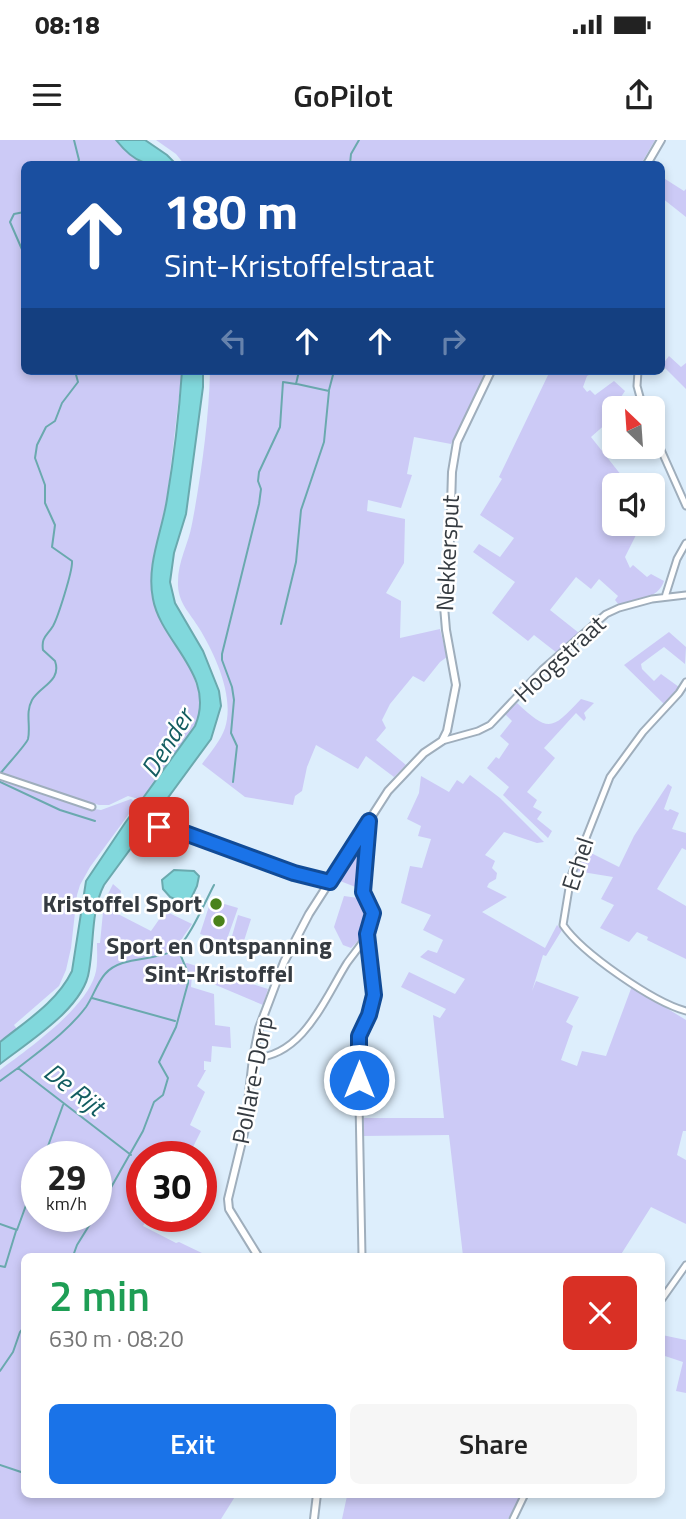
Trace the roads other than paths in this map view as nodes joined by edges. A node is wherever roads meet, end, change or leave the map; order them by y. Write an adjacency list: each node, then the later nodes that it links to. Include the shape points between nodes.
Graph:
1 (660, 140): 2 (street)
2 (649, 161)
3 (489, 375): 12 (street, Nekkersput, via 457,442 452,472 443,606 456,685)
4 (638, 375): 5 (street)
5 (640, 396)
6 (665, 459): 7 (street)
7 (686, 506)
8 (686, 543): 10 (street)
9 (686, 595): 10 (street, Hoogstraat)
10 (665, 597): 12 (street, Hoogstraat, via 606,614 542,670 490,725)
11 (686, 682): 19 (street, Echel, via 610,777 571,876 563,925 601,961 670,1006)
12 (442, 741): 15 (street, Pollare-Dorp, via 404,773)
13 (2, 777): 14 (street)
14 (92, 807)
15 (369, 821): 17 (street, Pollare-Dorp); 18 (street, via 363,892 373,917)
16 (159, 827): 17 (street)
17 (330, 882): 20 (street, Pollare-Dorp, via 284,962)
18 (367, 934): 20 (street, via 311,1023 279,1051); 22 (street, via 374,995 358,1052)
19 (686, 1011)
20 (253, 1058): 21 (street, Pollare-Dorp, via 245,1129 228,1199 229,1209)
21 (256, 1253)
22 (362, 1253)
23 (686, 1265): 24 (street)
24 (665, 1295)
25 (317, 1498): 27 (street)
26 (523, 1498): 28 (street)
27 (314, 1519)
28 (513, 1519)

